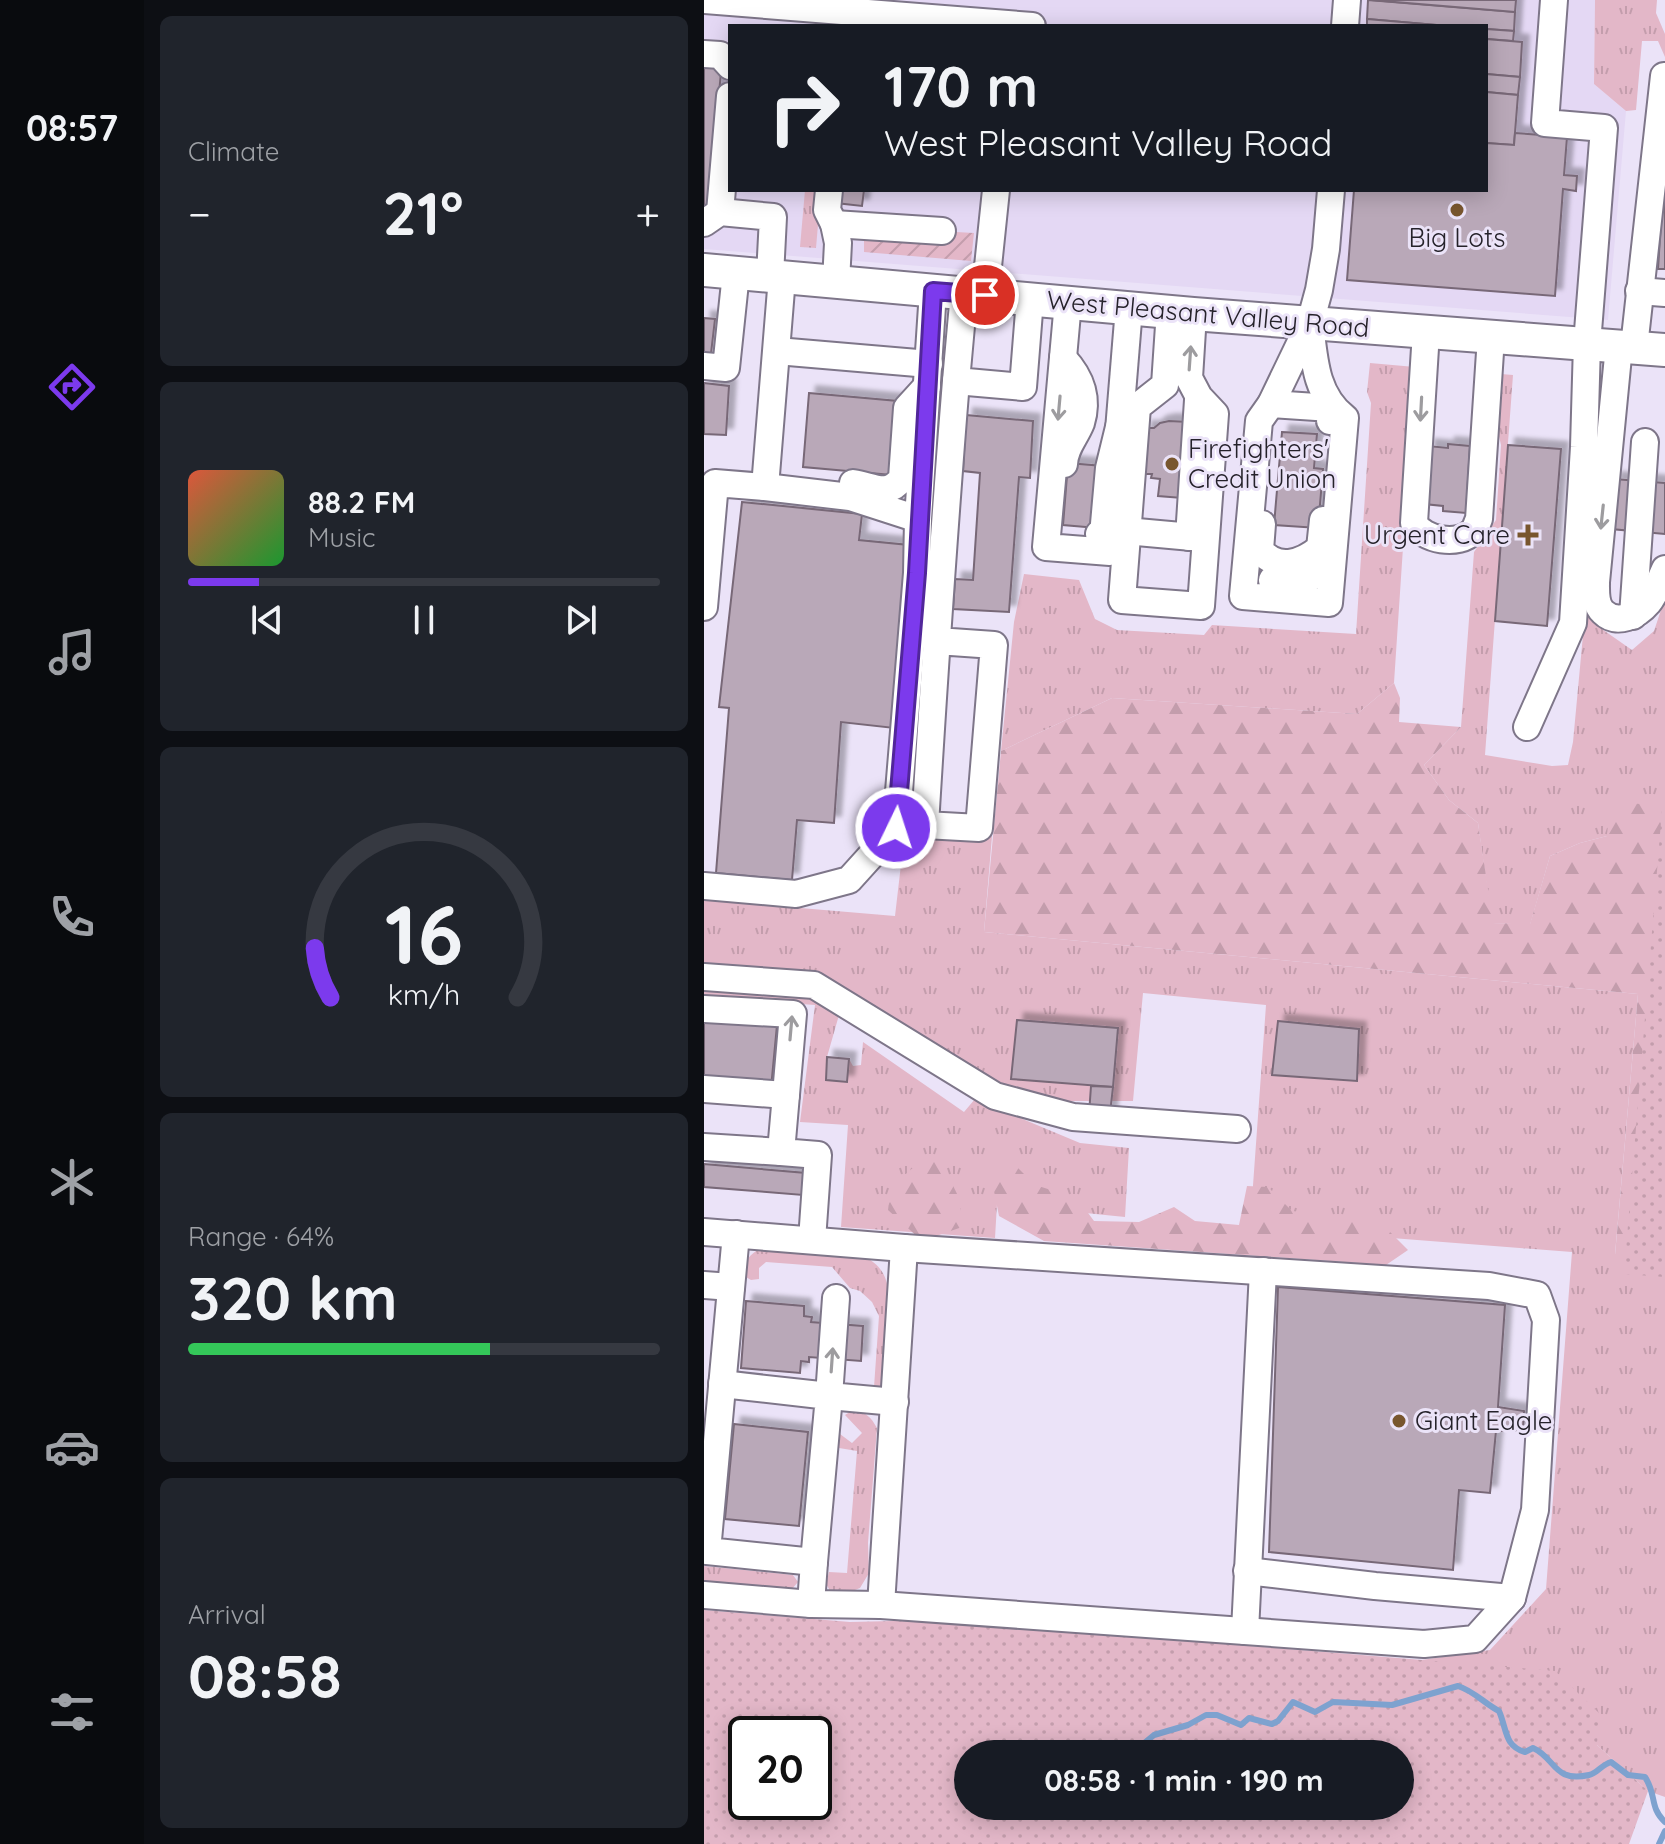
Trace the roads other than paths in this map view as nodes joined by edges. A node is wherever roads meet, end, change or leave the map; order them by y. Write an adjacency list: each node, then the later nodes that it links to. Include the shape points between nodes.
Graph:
1 (704, 0): 4 (lane)
2 (1347, 0): 6 (lane)
3 (1554, 0): 30 (lane, via 1545,123 1604,128)
4 (920, 8): 5 (lane)
5 (1013, 19)
6 (1345, 24)
7 (704, 54): 8 (lane, via 720,55)
8 (728, 64)
9 (1664, 76): 21 (lane)
10 (728, 110): 14 (lane)
11 (829, 192): 15 (lane, via 827,210)
12 (995, 192): 22 (lane)
13 (1331, 192): 27 (lane, via 1326,249)
14 (712, 218): 19 (lane, via 773,217)
15 (846, 224): 16 (lane); 20 (lane, via 838,243)
16 (942, 231)
17 (704, 270): 18 (main road, West Pleasant Valley Road)
18 (736, 273): 19 (main road, West Pleasant Valley Road); 33 (lane, via 726,368)
19 (776, 277): 20 (main road, West Pleasant Valley Road); 32 (lane)
20 (843, 283): 22 (main road, West Pleasant Valley Road)
21 (1652, 292): 31 (lane)
22 (961, 293): 23 (main road, West Pleasant Valley Road); 34 (lane); 35 (lane)
23 (1030, 299): 24 (main road, West Pleasant Valley Road); 35 (lane, via 1023,387)
24 (1068, 302): 25 (main road, West Pleasant Valley Road); 25 (lane, one-way to 25, via 1046,547 1110,552)
25 (1129, 308): 26 (main road, West Pleasant Valley Road)
26 (1182, 312): 27 (main road, West Pleasant Valley Road); 36 (lane, via 1165,385); 37 (lane, one-way to 26, via 1189,378)
27 (1310, 323): 28 (main road, West Pleasant Valley Road); 38 (lane, via 1323,393); 39 (lane)
28 (1426, 332): 29 (main road, West Pleasant Valley Road); 29 (lane, one-way to 29, via 1414,523 1426,536 1445,540 1472,532 1479,519)
29 (1491, 337): 30 (main road, West Pleasant Valley Road)
30 (1587, 344): 31 (main road, West Pleasant Valley Road); 51 (lane, via 1573,623)
31 (1639, 348): 40 (lane)
32 (777, 351): 34 (lane); 42 (lane)
33 (704, 366)
34 (928, 375): 42 (lane, via 907,408 902,478 895,487 885,491); 44 (lane)
35 (956, 381): 50 (lane)
36 (1154, 394): 37 (lane); 45 (lane, via 1137,407)
37 (1199, 397): 46 (lane, via 1215,414)
38 (1331, 408): 39 (lane); 39 (lane, via 1320,548 1283,565 1260,550); 39 (lane, via 1345,418 1329,603 1243,596)
39 (1265, 413)
40 (1611, 439): 41 (lane); 49 (lane, one-way to 49, via 1597,600 1613,617)
41 (1657, 443): 49 (lane)
42 (766, 479): 43 (lane); 44 (lane)
43 (709, 483): 48 (lane)
44 (918, 519): 52 (lane, via 896,828 849,880 796,894)
45 (1126, 531): 46 (lane); 46 (lane, via 1122,600 1201,606)
46 (1198, 537)
47 (1665, 569): 49 (lane)
48 (704, 607)
49 (1641, 609)
50 (937, 641): 50 (lane, via 925,825 979,828 994,645)
51 (1527, 727)
52 (704, 886)
53 (704, 977): 58 (lane, via 814,985 995,1096 1073,1117)
54 (704, 1009): 57 (lane, one-way to 54, via 793,1014)
55 (704, 1089): 57 (lane)
56 (704, 1099): 57 (lane)
57 (785, 1100): 60 (lane)
58 (1237, 1129)
59 (704, 1147): 60 (lane)
60 (781, 1152): 63 (lane, via 818,1155)
61 (704, 1232): 62 (lane)
62 (736, 1234): 63 (lane); 67 (lane)
63 (812, 1240): 64 (lane)
64 (904, 1248): 65 (lane); 71 (lane)
65 (1263, 1271): 74 (lane); 76 (lane, via 1489,1286 1537,1295 1546,1320 1535,1510)
66 (704, 1285): 67 (lane)
67 (731, 1287): 69 (lane)
68 (836, 1298): 70 (lane, one-way to 68)
69 (722, 1384): 70 (lane); 72 (lane)
70 (829, 1396): 71 (lane); 73 (lane)
71 (895, 1402): 78 (lane)
72 (705, 1551): 73 (lane)
73 (814, 1562): 77 (lane)
74 (1248, 1565): 76 (lane, via 1375,1586); 79 (lane)
75 (704, 1595): 77 (lane)
76 (1512, 1598): 79 (lane, via 1475,1639 1424,1644)
77 (811, 1604): 78 (lane)
78 (881, 1605): 79 (lane)
79 (1245, 1631)

